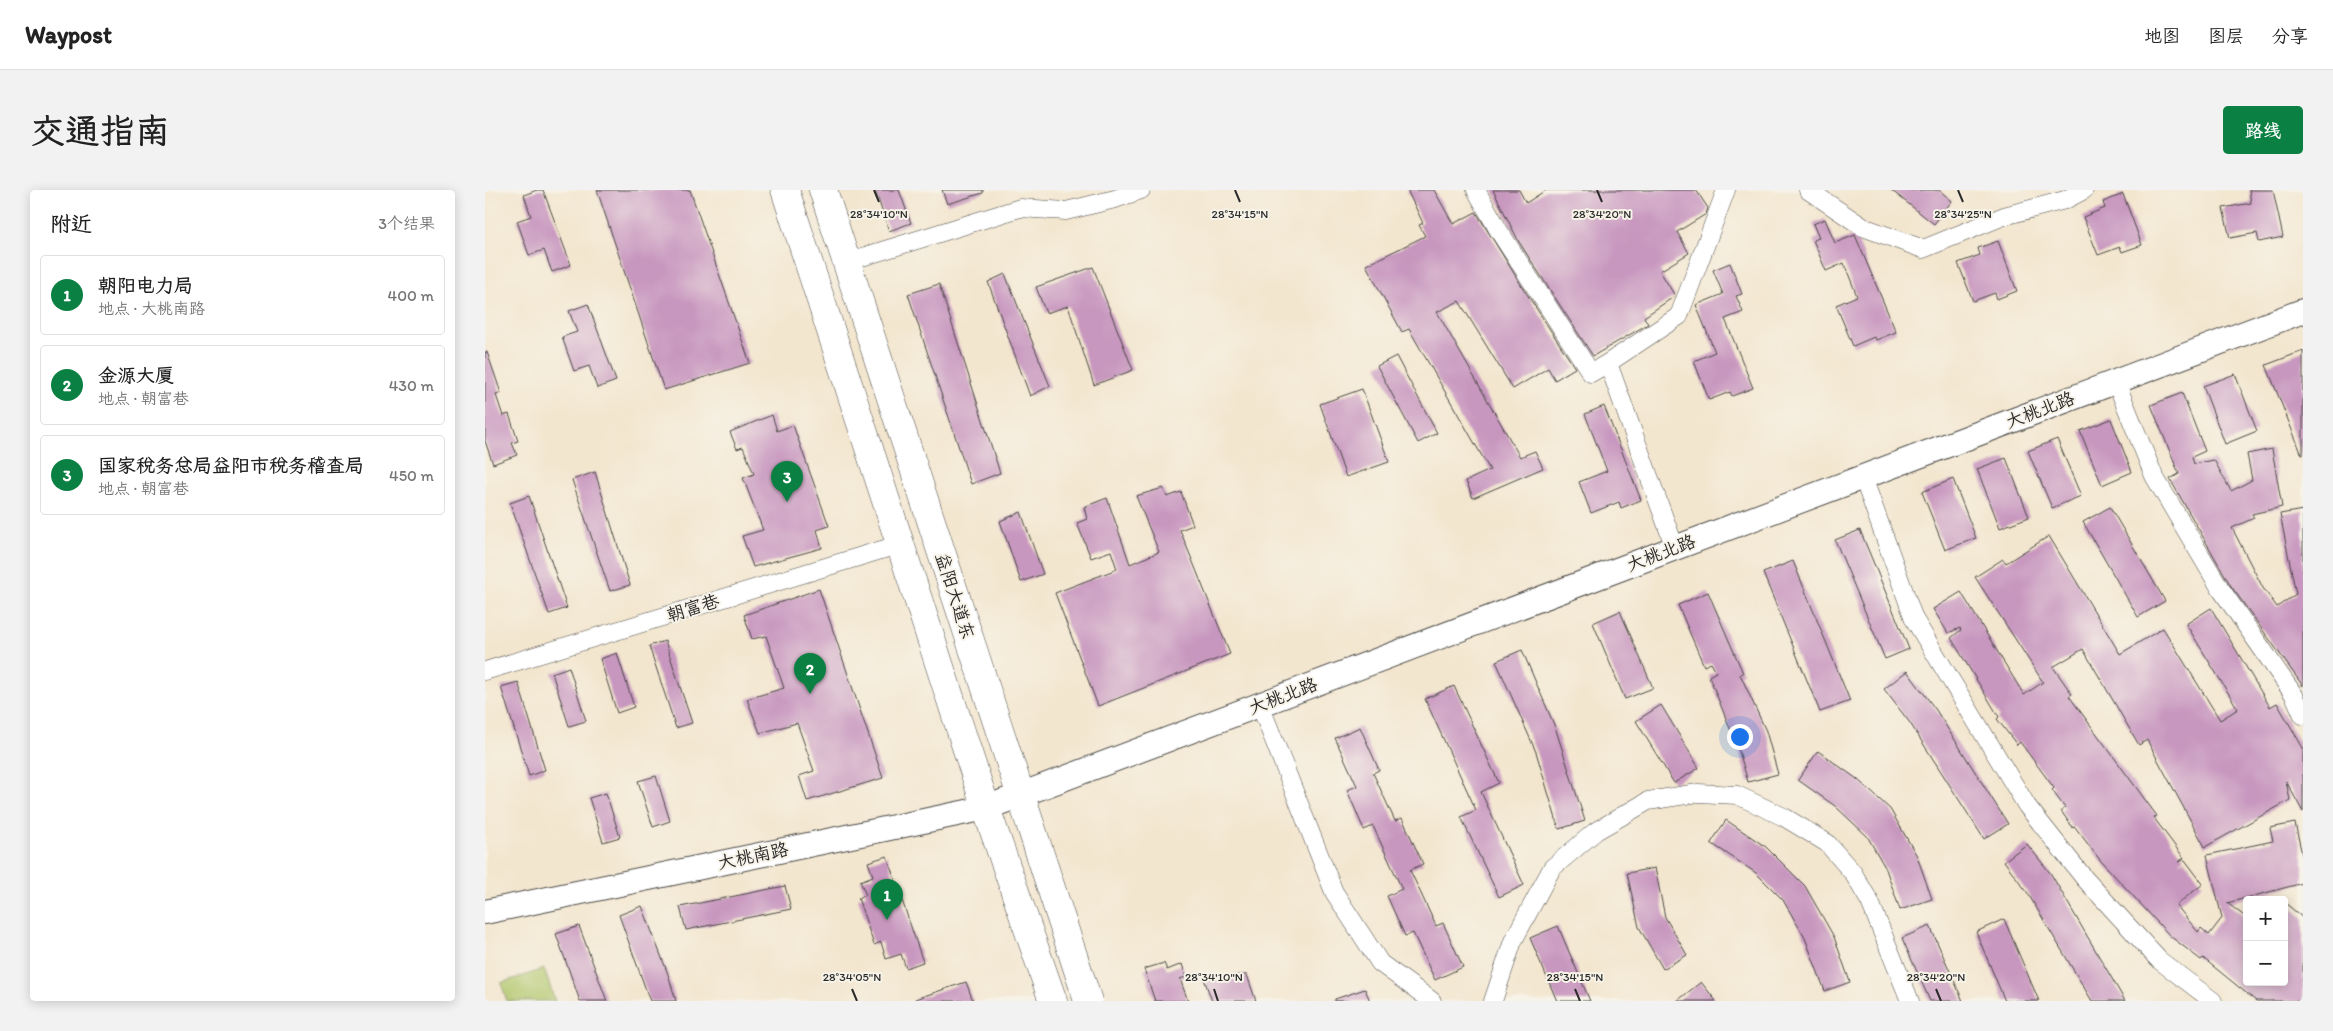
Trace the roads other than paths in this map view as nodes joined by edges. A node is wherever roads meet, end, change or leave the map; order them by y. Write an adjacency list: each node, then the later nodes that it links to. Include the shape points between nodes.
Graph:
1 (785, 190): 13 (main road)
2 (823, 190): 8 (main road, 益阳大道东)
3 (1141, 190): 8 (street, via 1066,212 1020,208)
4 (1476, 190): 10 (street, via 1591,373)
5 (1726, 190): 10 (street, via 1679,316)
6 (1808, 190): 7 (street, via 1863,227 1923,248 2003,216 2065,200)
7 (2085, 190)
8 (846, 262): 18 (main road, 益阳大道东)
9 (2303, 311): 11 (street, 大桃北路)
10 (1608, 363): 14 (street)
11 (2116, 382): 12 (street, 大桃北路); 17 (street, via 2154,476 2220,588 2294,695)
12 (1863, 477): 14 (street, 大桃北路); 26 (street, via 1914,619 2027,806 2085,879 2159,960)
13 (901, 544): 15 (street, 朝富巷); 19 (main road)
14 (1675, 548): 16 (street, 大桃北路)
15 (485, 671)
16 (1260, 705): 18 (street, 大桃北路); 23 (street, via 1333,892 1381,963)
17 (2303, 715)
18 (1020, 796): 19 (street, 大桃南路); 22 (main road, 益阳大道东)
19 (986, 808): 20 (street, 大桃南路); 21 (main road)
20 (485, 912)
21 (1053, 1001)
22 (1088, 1001)
23 (1432, 1001)
24 (1493, 1001): 25 (street, via 1513,941 1552,868 1595,832 1648,801 1698,793 1737,795 1784,817 1827,843 1853,873 1870,902)
25 (1911, 1001)
26 (2213, 1001)

